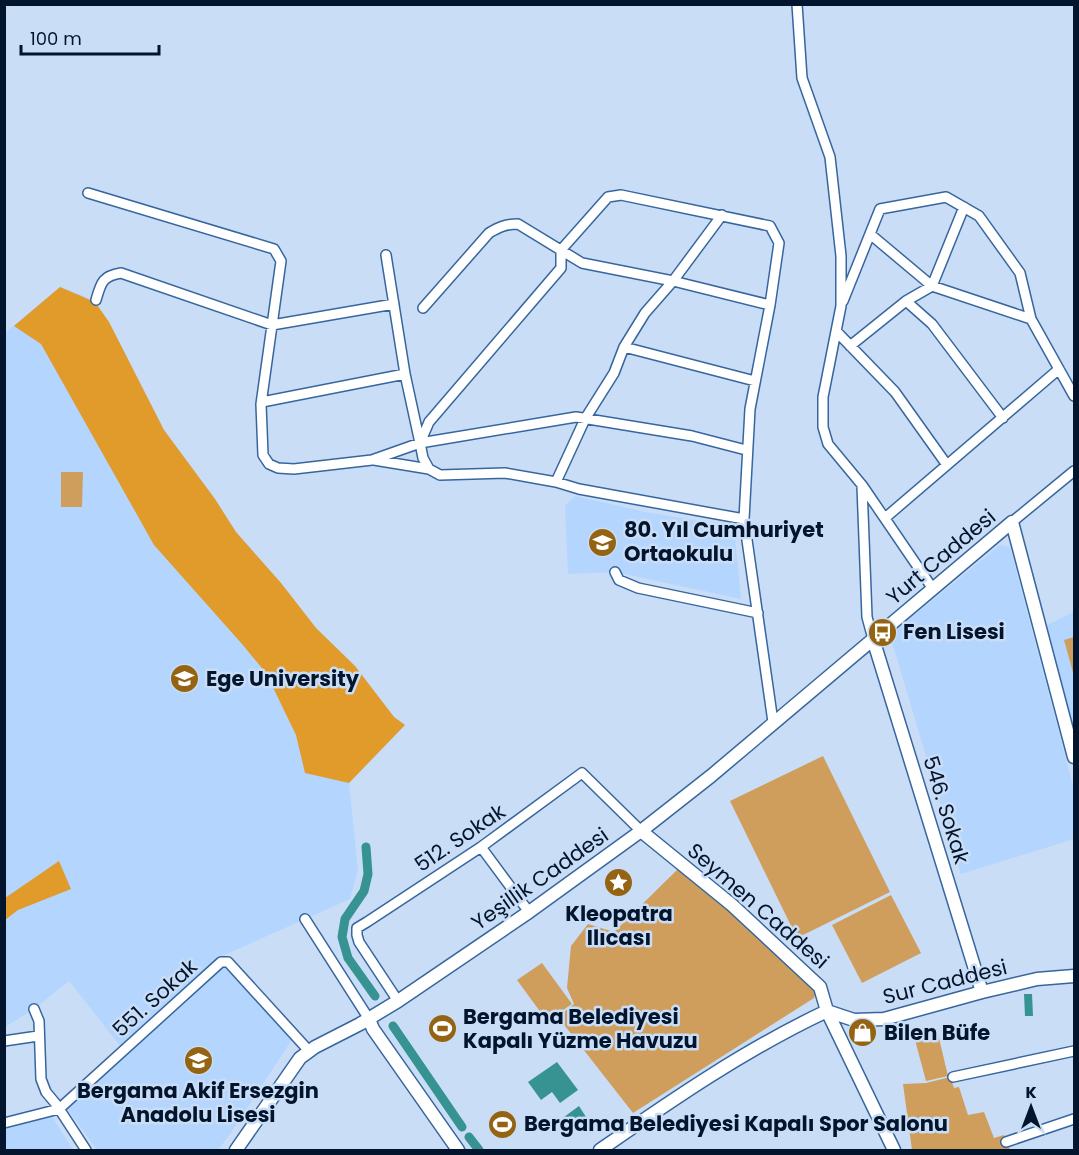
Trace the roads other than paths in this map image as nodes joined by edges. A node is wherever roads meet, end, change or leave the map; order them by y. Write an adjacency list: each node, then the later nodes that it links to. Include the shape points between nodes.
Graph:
1 (797, 4): 14 (street, via 802,78 830,157 841,256)
2 (88, 193): 17 (street, via 274,249 281,261)
3 (964, 207): 5 (street, via 946,197 880,209); 9 (street); 16 (street, via 979,216 1020,273)
4 (722, 215): 6 (street, via 621,195 608,197); 8 (street); 13 (street, via 770,226 775,235 779,243)
5 (870, 234): 9 (street); 14 (street)
6 (561, 250): 8 (street, via 582,262); 15 (street, via 518,224 499,226); 28 (street, via 561,268 429,422)
7 (386, 255): 12 (street)
8 (673, 281): 13 (street); 20 (street, via 645,313)
9 (932, 286): 11 (street); 16 (street)
10 (96, 300): 17 (street, via 101,282 121,273)
11 (906, 301): 19 (street); 26 (street, via 932,324)
12 (394, 303): 17 (street); 22 (street)
13 (770, 305): 23 (street)
14 (842, 306): 18 (street)
15 (423, 308)
16 (1031, 319): 21 (street)
17 (272, 325): 25 (street)
18 (836, 330): 19 (street); 35 (street, via 823,397 823,427 828,444)
19 (850, 346): 31 (street, via 895,392)
20 (624, 347): 23 (street); 27 (street, via 614,373)
21 (1059, 369): 24 (street); 26 (street)
22 (405, 374): 25 (street); 28 (street)
23 (755, 381): 29 (street)
24 (1074, 396)
25 (262, 402): 30 (street, via 263,455 269,464 294,469)
26 (1003, 418): 31 (street)
27 (585, 419): 28 (street, via 576,417); 29 (street, via 692,436); 34 (street)
28 (420, 443): 30 (street); 32 (street)
29 (746, 450): 37 (street)
30 (372, 460): 32 (street)
31 (947, 465): 36 (street)
32 (429, 470): 34 (street, via 440,475 505,473)
33 (1074, 471): 38 (street)
34 (556, 482): 37 (street)
35 (862, 485): 36 (street); 42 (street, via 867,618)
36 (885, 518): 40 (street)
37 (744, 519): 41 (street)
38 (1012, 522): 40 (main road, Yurt Caddesi); 44 (main road, Yurt Caddesi)
39 (615, 572): 41 (street, via 619,580 638,588)
40 (933, 589): 42 (main road, Yurt Caddesi)
41 (758, 613): 43 (street)
42 (873, 639): 43 (main road, Yeşillik Caddesi); 50 (main road, 546. Sokak)
43 (773, 722): 45 (main road, Yeşillik Caddesi)
44 (1074, 758)
45 (641, 831): 46 (street, 512. Sokak, via 582,773); 47 (main road, Yeşillik Caddesi); 53 (main road, Seymen Caddesi, via 732,905 820,987)
46 (481, 847): 47 (street); 51 (street, 512. Sokak, via 357,928 359,942)
47 (529, 912): 51 (main road, Yeşillik Caddesi)
48 (305, 919): 54 (street)
49 (1074, 976): 50 (main road, Sur Caddesi, via 1037,979)
50 (982, 992): 53 (main road, Sur Caddesi, via 884,1019 854,1020)
51 (398, 1001): 54 (main road, Yeşillik Caddesi)
52 (34, 1009): 55 (street, via 39,1021)
53 (827, 1011): 67 (main road, via 781,1033); 68 (main road, Seymen Caddesi)
54 (369, 1019): 58 (main road, Yeşillik Caddesi); 66 (main road)
55 (38, 1036): 56 (street); 60 (street, via 41,1080)
56 (4, 1041)
57 (1074, 1051): 59 (street)
58 (309, 1052): 60 (street, 551. Sokak, via 228,962 221,962); 65 (main road, Yeşillik Caddesi, via 291,1070)
59 (953, 1077)
60 (59, 1109): 62 (street, 551. Sokak); 64 (street)
61 (1074, 1119): 63 (street)
62 (4, 1123)
63 (1006, 1142)
64 (86, 1150)
65 (236, 1150)
66 (458, 1150)
67 (600, 1150)
68 (894, 1150)

